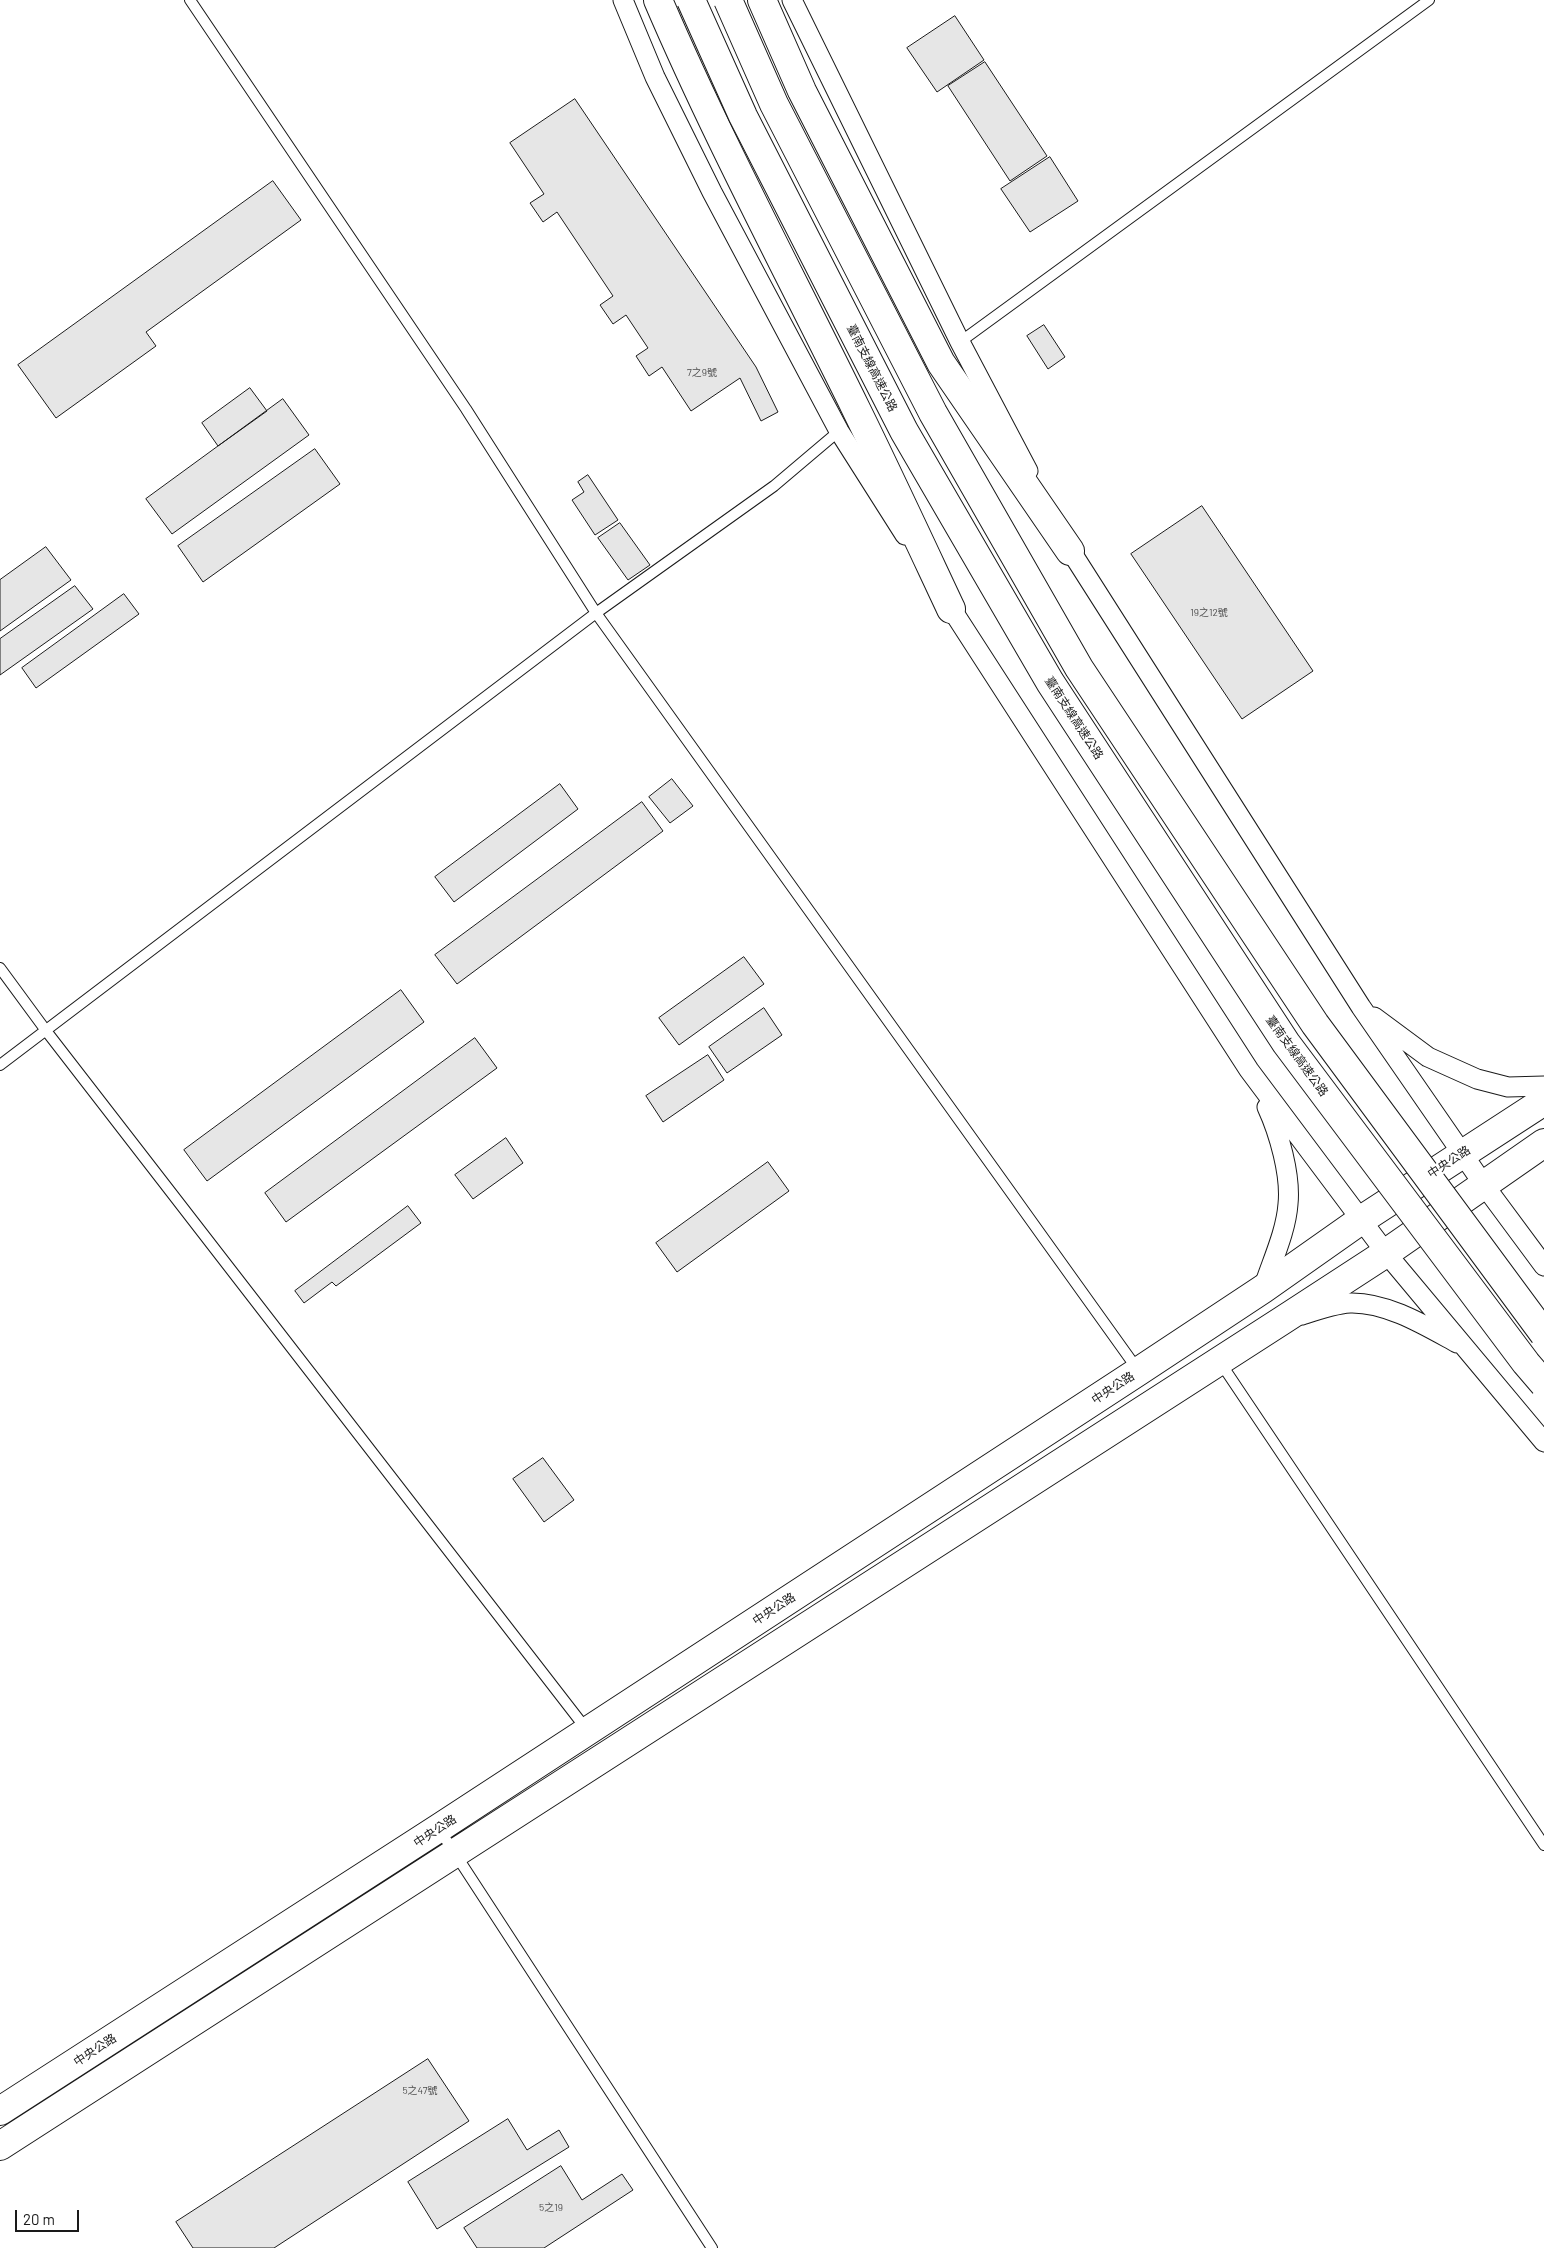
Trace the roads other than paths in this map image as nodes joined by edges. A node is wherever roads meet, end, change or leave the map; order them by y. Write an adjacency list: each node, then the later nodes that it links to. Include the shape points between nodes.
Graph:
1 (190, 0): 13 (lane, via 466,409)
2 (623, 0): 10 (street, via 655,77 712,192)
3 (658, 0): 12 (main road, via 691,76)
4 (690, 0): 33 (main road, 臺南支線高速公路, bridge, via 743,116 904,431 1050,682 1286,1042)
5 (728, 0): 29 (main road, bridge, via 774,104 933,413 1079,668 1315,1024)
6 (762, 0): 11 (main road, via 802,91 941,363)
7 (792, 0): 9 (street)
8 (1430, 0): 9 (lane)
9 (960, 342): 11 (street)
10 (839, 431): 12 (street); 13 (lane, via 774,486)
11 (1070, 551): 15 (street)
12 (951, 609): 18 (street)
13 (596, 613): 16 (lane); 32 (lane)
14 (0, 968): 16 (lane)
15 (1361, 1007): 19 (street, via 1428,1057 1508,1087); 22 (street)
16 (47, 1032): 17 (lane); 35 (lane)
17 (0, 1065)
18 (1249, 1070): 24 (street); 27 (street, via 1277,1127 1289,1203)
19 (1544, 1086)
20 (1544, 1101): 22 (main road, 中央公路)
21 (1544, 1143): 23 (main road)
22 (1463, 1153): 23 (street); 24 (main road, 中央公路)
23 (1484, 1185): 25 (main road); 26 (street)
24 (1361, 1220): 25 (street); 27 (main road, 中央公路)
25 (1386, 1253): 28 (main road); 30 (street)
26 (1544, 1266)
27 (1264, 1289): 32 (main road, 中央公路)
28 (1284, 1320): 30 (street, via 1351,1303 1406,1317); 31 (main road)
29 (1544, 1334)
30 (1467, 1348): 34 (street)
31 (1219, 1361): 37 (lane); 38 (main road)
32 (1139, 1371): 35 (main road, 中央公路)
33 (1544, 1384)
34 (1544, 1442)
35 (588, 1731): 36 (main road, 中央公路)
36 (439, 1828): 38 (lane); 39 (main road, 中央公路)
37 (1544, 1845)
38 (454, 1853): 40 (main road); 41 (lane)
39 (0, 2111)
40 (0, 2146)
41 (712, 2248)

